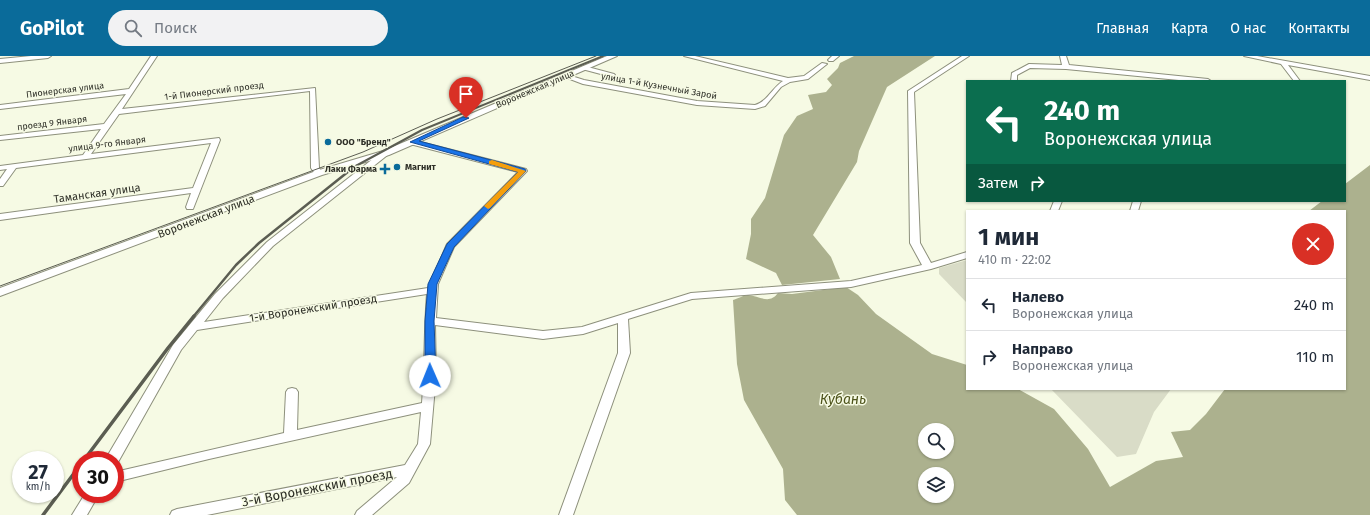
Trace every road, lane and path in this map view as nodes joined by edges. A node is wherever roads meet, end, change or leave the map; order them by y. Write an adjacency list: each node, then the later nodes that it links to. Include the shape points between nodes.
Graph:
1 (48, 56): 8 (street)
2 (154, 56): 20 (street)
3 (613, 56): 12 (street, Воронежская улица)
4 (688, 56): 16 (street, улица 1-й Кузнечный Зарой)
5 (966, 56): 36 (street, via 911,91 916,243)
6 (1063, 56): 11 (street)
7 (1247, 56): 9 (street)
8 (0, 61)
9 (1283, 63): 15 (street); 19 (street)
10 (824, 64): 16 (street, улица 1-й Кузнечный Зарой, via 806,78)
11 (1066, 67): 17 (street, via 1029,66 1014,74); 18 (street)
12 (584, 68): 13 (street); 14 (street, Воронежская улица)
13 (612, 75)
14 (565, 76): 16 (street, улица 1-й Кузнечный Зарой, via 583,82 697,103 754,107 763,105 773,92); 25 (street, Воронежская улица)
15 (1370, 78)
16 (788, 80)
17 (1014, 80)
18 (1198, 80)
19 (1296, 80)
20 (132, 91): 21 (street, Пионерская улица); 22 (street)
21 (0, 107)
22 (117, 112): 23 (street); 30 (street, 1-й Пионерский проезд, via 313,89 315,168)
23 (107, 126): 24 (street, проезд 9 Января); 27 (street)
24 (0, 138)
25 (413, 142): 26 (street, Воронежская улица); 37 (street, via 523,171 450,246)
26 (386, 153): 30 (street, Воронежская улица); 41 (street, via 270,244 219,296)
27 (85, 157): 28 (street, улица 9-го Января); 32 (street, улица 9-го Января, via 216,140)
28 (14, 166): 29 (street, улица 9-го Января); 31 (street)
29 (0, 168)
30 (319, 172): 38 (street, Воронежская улица)
31 (0, 184)
32 (197, 190): 33 (street); 34 (street, Таманская улица)
33 (190, 207)
34 (0, 217)
35 (966, 255): 36 (street)
36 (928, 268): 39 (street, via 851,284 691,296)
37 (432, 290): 40 (street); 41 (street, 1-й Воронежский проезд)
38 (0, 292)
39 (623, 317): 40 (street, via 583,330 543,335); 52 (street, via 624,353)
40 (430, 321): 43 (street)
41 (194, 327): 45 (street, via 177,348)
42 (292, 392): 44 (street)
43 (428, 406): 44 (street); 46 (street, via 424,444)
44 (290, 436): 47 (street)
45 (117, 451)
46 (410, 470): 50 (street, 3-й Воронежский проезд); 51 (street, via 404,479)
47 (124, 475)
48 (86, 503): 49 (street)
49 (79, 515)
50 (177, 515)
51 (362, 515)
52 (566, 515)

